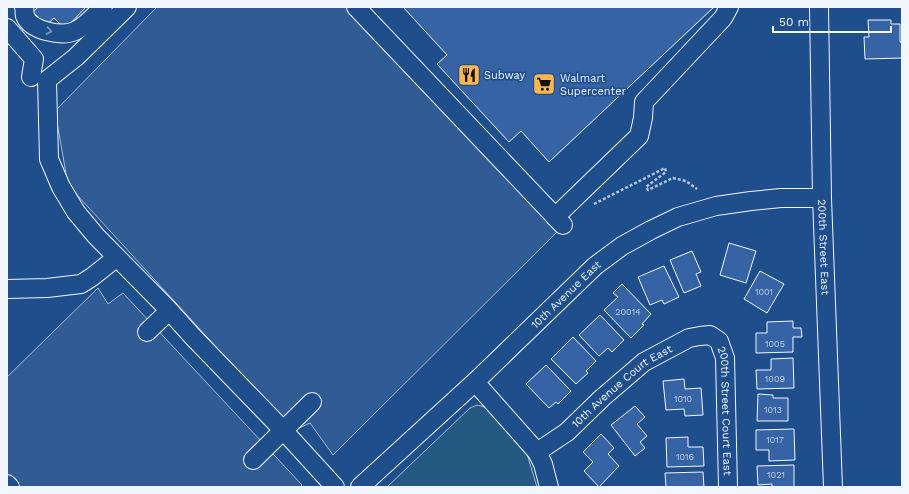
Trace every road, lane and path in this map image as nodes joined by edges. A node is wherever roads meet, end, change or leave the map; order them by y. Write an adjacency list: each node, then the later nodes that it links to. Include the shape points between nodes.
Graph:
1 (24, 7): 2 (street, one-way to 2, via 25,16 32,26 58,33 73,32 87,23)
2 (103, 7)
3 (127, 7): 12 (street, via 76,56 46,80 50,159 61,187 76,212)
4 (356, 7): 5 (street, via 559,221 640,136 644,102 723,18)
5 (729, 7)
6 (819, 7): 10 (street, 200th Street East)
7 (7, 28): 8 (street, via 34,58)
8 (31, 77)
9 (697, 189): 11 (path, via 686,181 673,178 648,190 646,186 666,172 665,168)
10 (822, 198): 17 (street, 10th Avenue East, via 758,200 716,206 678,217 651,230 622,246 596,266); 28 (street, 200th Street East)
11 (590, 206)
12 (116, 258): 13 (street, via 81,284); 14 (street)
13 (7, 289)
14 (169, 311): 15 (street); 19 (street)
15 (147, 332)
16 (714, 337): 20 (street, 10th Avenue Court East, via 710,335 688,338 644,362 566,432); 27 (street, 200th Street Court East, via 719,340 725,358)
17 (475, 382): 20 (street); 25 (street, 10th Avenue East)
18 (312, 402): 19 (street)
19 (283, 430): 21 (street); 24 (street)
20 (537, 452): 26 (street)
21 (252, 460)
22 (7, 484): 23 (street)
23 (10, 487)
24 (335, 487)
25 (360, 487)
26 (549, 487)
27 (728, 487)
28 (833, 487)

